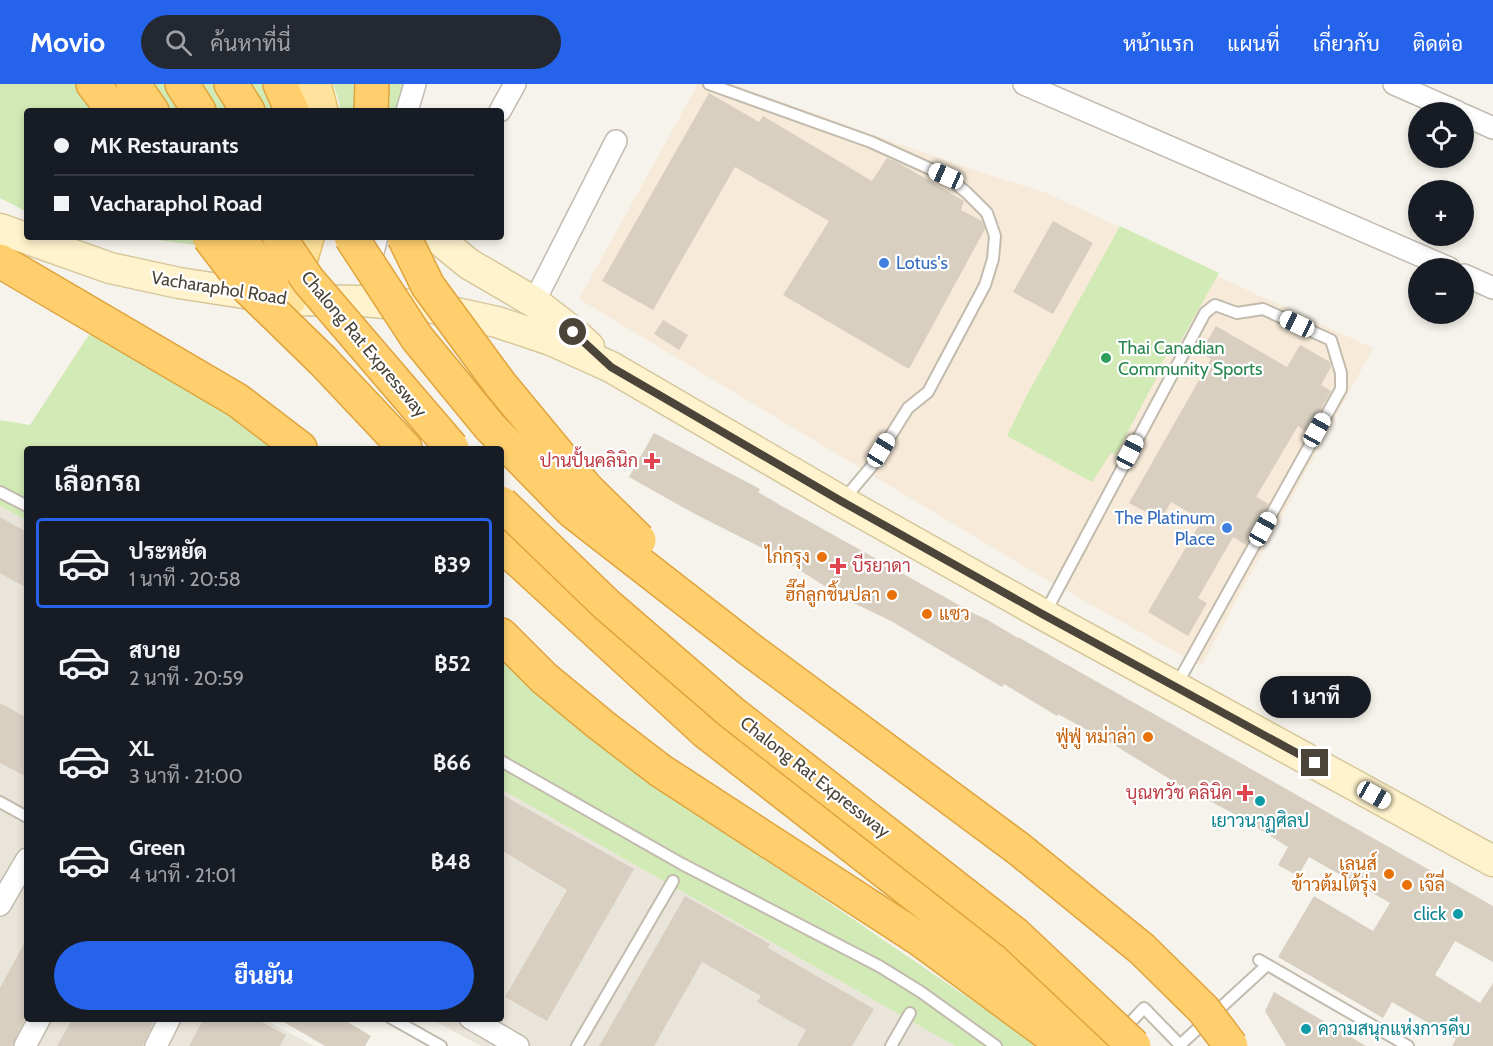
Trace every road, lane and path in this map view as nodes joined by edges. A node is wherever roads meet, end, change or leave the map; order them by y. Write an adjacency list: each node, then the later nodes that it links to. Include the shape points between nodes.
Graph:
1 (93, 84): 14 (highway)
2 (134, 84): 15 (highway)
3 (182, 84): 16 (highway)
4 (231, 84): 17 (highway)
5 (280, 84): 18 (highway)
6 (314, 84): 19 (main road)
7 (372, 84): 20 (highway)
8 (415, 84): 21 (street)
9 (515, 84): 22 (street)
10 (709, 84): 50 (lane, via 871,142 946,176 987,213 995,236 985,285 928,392 908,408 871,467)
11 (1024, 84): 37 (street)
12 (1394, 84): 13 (street)
13 (1435, 102)
14 (112, 108)
15 (150, 108)
16 (197, 108)
17 (246, 108)
18 (291, 108)
19 (320, 108)
20 (371, 108)
21 (408, 108)
22 (502, 108)
23 (1474, 119): 24 (street)
24 (1493, 128)
25 (616, 141): 43 (street)
26 (0, 229): 27 (main road, Vacharaphol Road)
27 (24, 238)
28 (31, 240): 41 (main road, Vacharaphol Road, via 110,268)
29 (211, 240): 44 (highway, bridge, via 248,288)
30 (240, 240): 44 (highway, Chalong Rat Expressway, bridge)
31 (281, 240): 48 (highway, Chalong Rat Expressway, bridge, via 308,280)
32 (306, 240): 41 (main road)
33 (357, 240): 42 (street)
34 (358, 240): 56 (highway, bridge, via 417,338 490,427 572,511)
35 (406, 240): 56 (highway, bridge, via 435,295 500,384 586,488)
36 (440, 240): 43 (main road, via 469,264)
37 (1426, 258)
38 (0, 261): 46 (highway, via 237,400)
39 (1474, 279): 40 (street)
40 (1493, 288)
41 (289, 300): 42 (main road, Vacharaphol Road)
42 (361, 301): 45 (main road, Vacharaphol Road, via 424,306 497,322 551,340)
43 (534, 302): 45 (main road)
44 (324, 361): 47 (highway, Chalong Rat Expressway)
45 (611, 367): 50 (main road, Vacharaphol Road)
46 (297, 446)
47 (403, 446)
48 (450, 446)
49 (0, 492): 51 (lane)
50 (841, 501): 54 (main road, Vacharaphol Road)
51 (24, 504)
52 (504, 506): 81 (highway, Chalong Rat Expressway, bridge, via 607,605 731,712 1015,934)
53 (504, 547): 79 (highway, Chalong Rat Expressway, via 706,732 1000,961)
54 (1044, 615): 57 (main road, Vacharaphol Road); 57 (lane, via 1205,313 1215,305 1237,313 1263,309 1331,340 1341,373 1341,389)
55 (504, 638): 78 (highway, via 544,678 661,771 921,940)
56 (752, 651): 82 (highway, bridge, via 1019,849 1134,942 1204,1010)
57 (1176, 686): 61 (main road, Vacharaphol Road)
58 (504, 763): 77 (lane, via 682,864 879,966)
59 (0, 802): 60 (lane)
60 (24, 815)
61 (1493, 861)
62 (24, 864): 64 (street)
63 (673, 881): 75 (lane)
64 (0, 905)
65 (910, 1013): 76 (lane)
66 (38, 1022): 71 (street)
67 (168, 1022): 72 (street)
68 (398, 1022): 73 (lane)
69 (477, 1022): 74 (street)
70 (1180, 1045): 80 (lane, via 1144,1008); 83 (lane, via 1263,962)
71 (25, 1046)
72 (156, 1046)
73 (441, 1046)
74 (518, 1046)
75 (577, 1046)
76 (891, 1046)
77 (996, 1046)
78 (1065, 1046)
79 (1092, 1046)
80 (1108, 1046)
81 (1134, 1046)
82 (1231, 1046)
83 (1408, 1046)

